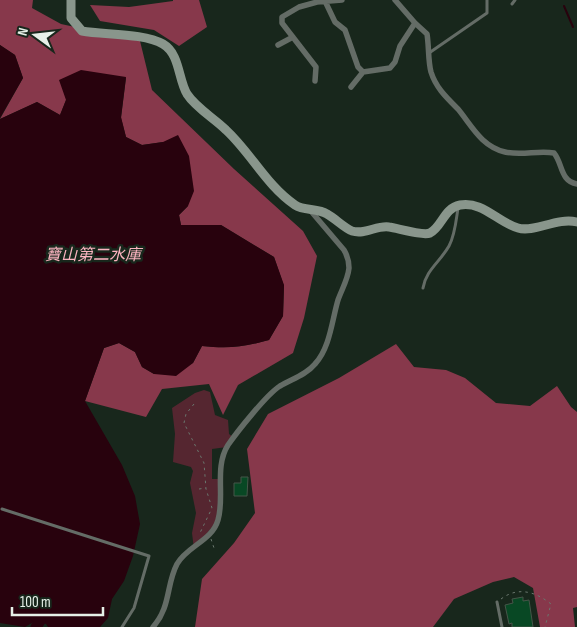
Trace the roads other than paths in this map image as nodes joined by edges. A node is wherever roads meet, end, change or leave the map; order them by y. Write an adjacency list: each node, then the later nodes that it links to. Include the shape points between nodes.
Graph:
1 (71, 0): 17 (street, via 71,18 82,31 144,39 166,46 175,59 191,99 226,130 283,196)
2 (342, 0): 6 (street)
3 (395, 0): 8 (street)
4 (487, 0): 11 (lane, via 487,13)
5 (515, 0): 7 (lane)
6 (325, 1): 9 (street, via 298,7 282,17 282,23); 12 (street, via 335,22 345,30)
7 (512, 4)
8 (415, 23): 11 (street, via 427,34); 12 (street, via 390,68)
9 (293, 37): 10 (street); 13 (street, via 316,67)
10 (278, 44)
11 (429, 53): 15 (street, via 431,72 438,87 477,136 502,152 554,153 564,177)
12 (363, 72): 14 (street)
13 (315, 81)
14 (351, 87)
15 (577, 184)
16 (459, 205): 17 (street, via 446,213 430,233 423,234 389,227 353,231 326,213); 18 (street, via 481,207 520,229 566,220); 19 (lane, via 450,244 425,278)
17 (309, 210): 23 (street, via 344,250 349,266 322,354 301,376 279,386 267,397 227,447 221,467 218,520 210,534 177,565 165,610)
18 (577, 222)
19 (423, 288)
20 (2, 509): 22 (lane, via 149,556 134,608)
21 (497, 602): 24 (lane)
22 (122, 627)
23 (153, 627)
24 (502, 627)

